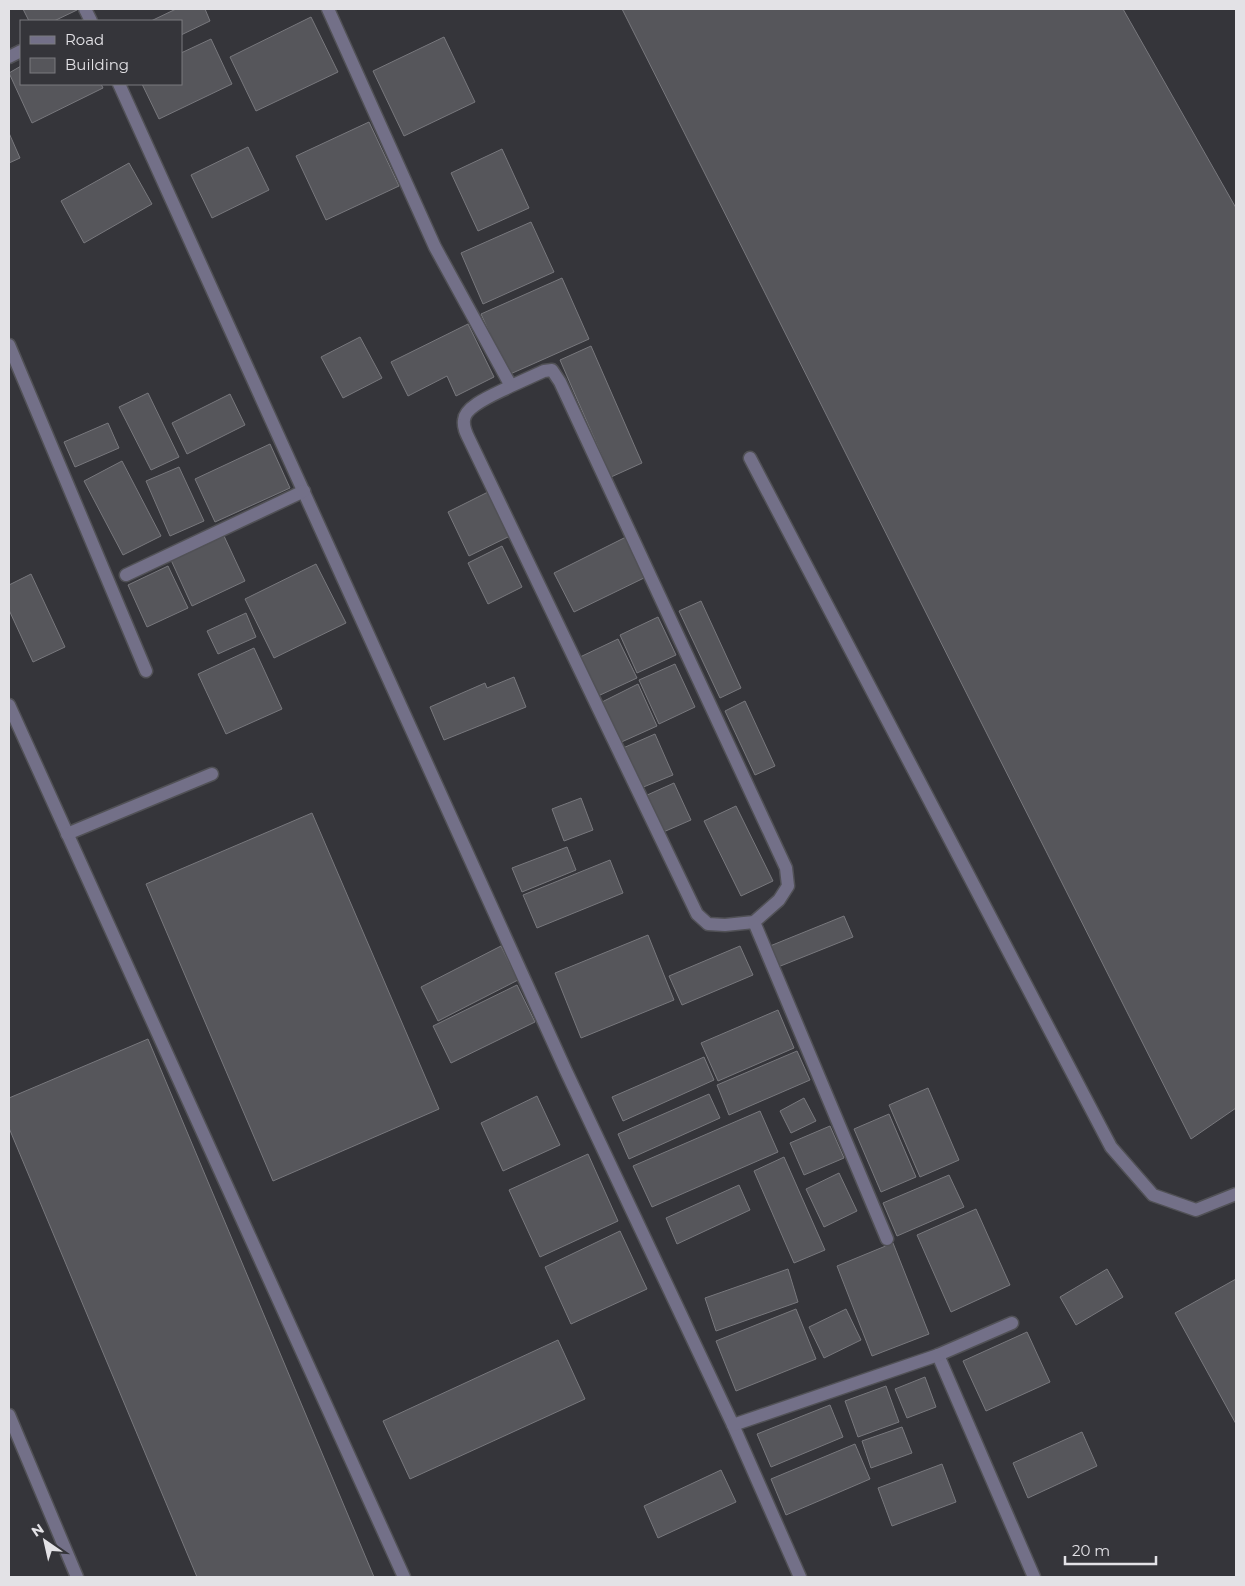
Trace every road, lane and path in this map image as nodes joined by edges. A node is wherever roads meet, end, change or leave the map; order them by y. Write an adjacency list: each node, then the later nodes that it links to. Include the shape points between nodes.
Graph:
1 (328, 9): 4 (street, via 436,247)
2 (119, 85): 6 (street)
3 (9, 345): 8 (street)
4 (511, 386): 12 (street, via 552,370 560,382 786,868 788,886 779,900); 12 (street, via 470,408 464,418 469,439 697,914 708,924)
5 (750, 458): 13 (street, via 1111,1147 1154,1195 1196,1210)
6 (304, 491): 7 (street); 18 (street, via 566,1071)
7 (126, 575)
8 (146, 670)
9 (9, 705): 11 (street)
10 (212, 774): 11 (street)
11 (67, 834): 20 (street)
12 (754, 922): 14 (street)
13 (1236, 1194)
14 (887, 1238)
15 (1012, 1323): 16 (street)
16 (938, 1355): 18 (street); 22 (street)
17 (9, 1415): 19 (street)
18 (733, 1425): 21 (street)
19 (73, 1576)
20 (404, 1577)
21 (800, 1577)
22 (1034, 1577)

